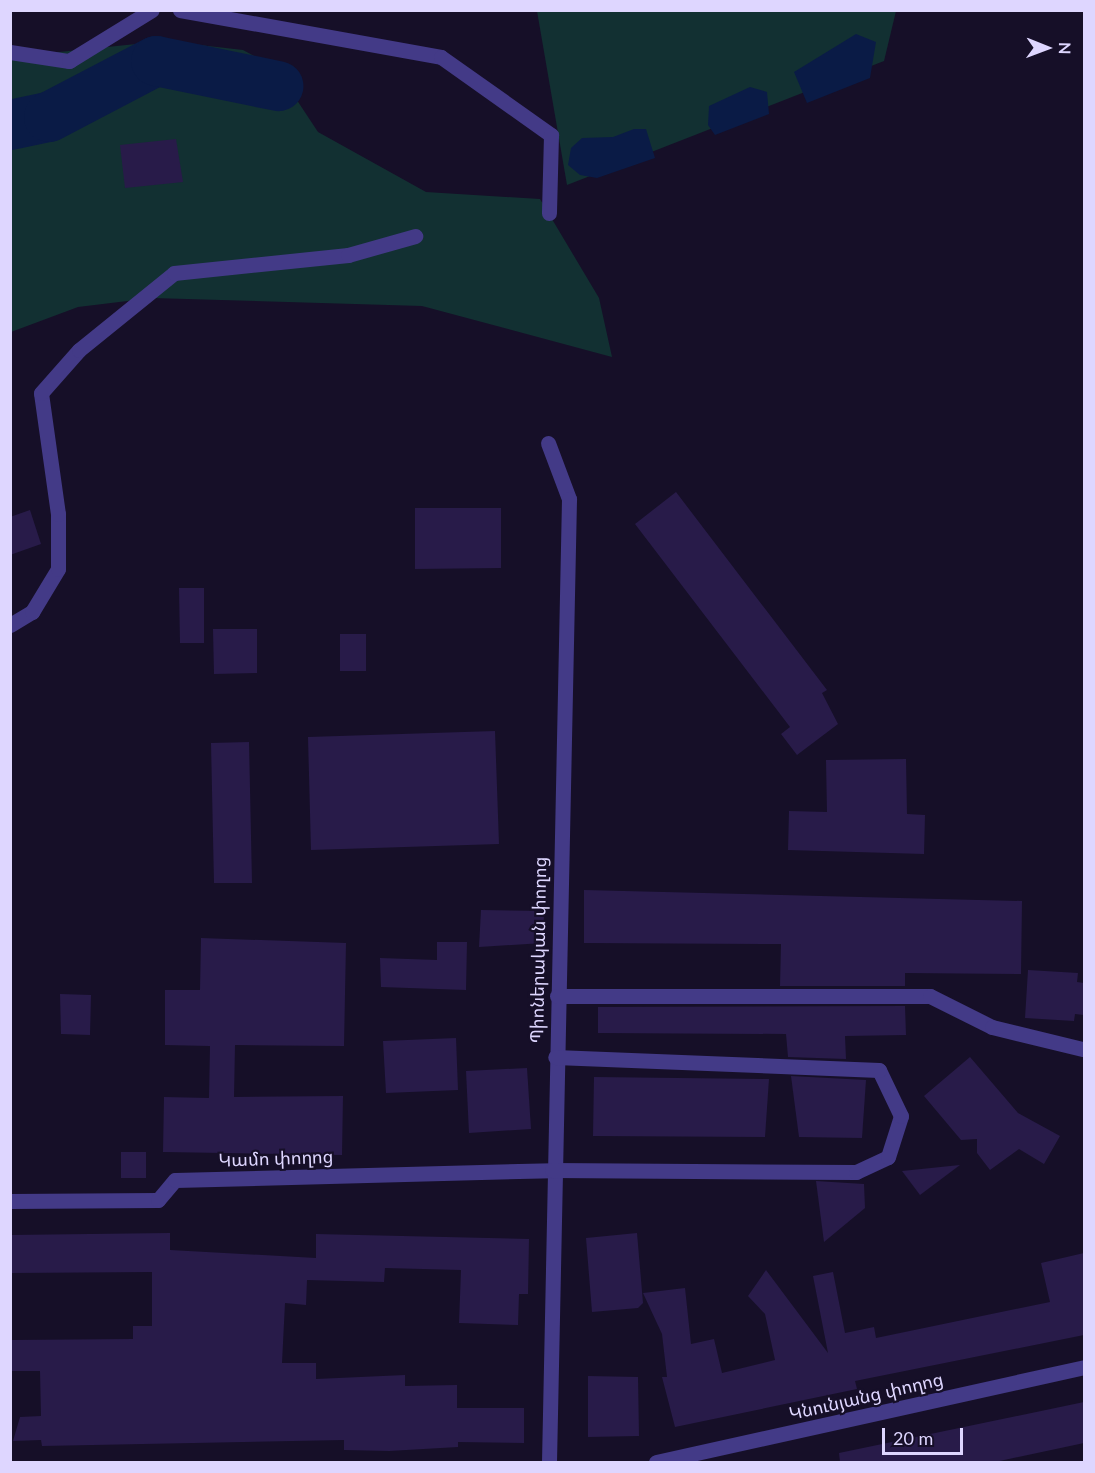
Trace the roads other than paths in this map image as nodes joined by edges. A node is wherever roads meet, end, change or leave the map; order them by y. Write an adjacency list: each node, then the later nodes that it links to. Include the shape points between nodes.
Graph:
1 (152, 10): 3 (street, via 69,62)
2 (180, 10): 4 (street, via 441,57 551,135)
3 (10, 52)
4 (549, 213)
5 (414, 236): 7 (street, via 348,255 174,273 79,350 41,393 58,514 58,569 32,612)
6 (548, 442): 8 (street, Պիոներական փողոց, via 569,499)
7 (10, 625)
8 (557, 996): 9 (street, via 930,996 992,1027); 10 (street, Պիոներական փողոց)
9 (1082, 1049)
10 (555, 1057): 11 (street, Պիոներական փողոց); 11 (street, Կամո փողոց, via 879,1070 901,1116 888,1157 856,1172)
11 (552, 1170): 12 (street, Կամո փողոց, via 175,1180 158,1200); 14 (street, Պիոներական փողոց)
12 (10, 1201)
13 (1084, 1367): 15 (street, Կնունյանց փողոց)
14 (549, 1462)
15 (656, 1462)

